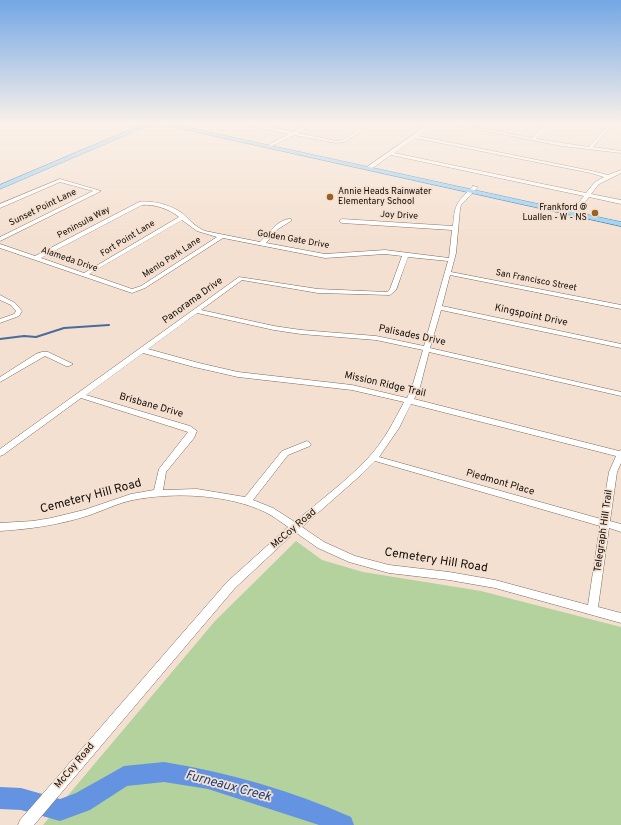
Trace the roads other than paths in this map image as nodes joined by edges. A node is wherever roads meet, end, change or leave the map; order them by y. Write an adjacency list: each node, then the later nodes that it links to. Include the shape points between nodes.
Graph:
1 (47, 162): 10 (main road)
2 (60, 162): 11 (main road)
3 (350, 162): 7 (main road)
4 (377, 162): 7 (street)
5 (428, 162): 13 (street)
6 (540, 162): 9 (street)
7 (371, 166): 12 (main road)
8 (621, 171): 9 (street)
9 (608, 177): 13 (street, via 597,183)
10 (0, 182)
11 (0, 187)
12 (473, 189): 17 (main road); 23 (street, McCoy Road, via 459,204)
13 (587, 196): 14 (street); 17 (street)
14 (621, 202)
15 (141, 203): 18 (street, Golden Gate Drive, via 170,210); 29 (street, Peninsula Way)
16 (0, 206): 25 (street, Sunset Point Lane, via 60,180 98,191)
17 (575, 212): 20 (main road); 22 (main road)
18 (181, 218): 24 (street, Golden Gate Drive, via 196,230); 32 (street, Fort Point Lane)
19 (290, 220): 26 (street, via 276,228)
20 (621, 220)
21 (342, 222): 23 (street, Joy Drive)
22 (621, 224)
23 (454, 228): 30 (street, McCoy Road, via 455,243)
24 (222, 236): 26 (street, Golden Gate Drive); 33 (street, Menlo Park Lane, via 144,287)
25 (0, 239)
26 (261, 244): 28 (street, Golden Gate Drive, via 325,256 372,252)
27 (0, 246): 29 (street, Alameda Drive)
28 (406, 254): 30 (street, Golden Gate Drive); 37 (street, Panorama Drive, via 393,290 388,294 297,288 246,278 237,281)
29 (36, 258): 32 (street, Alameda Drive)
30 (451, 260): 31 (street, McCoy Road)
31 (448, 273): 35 (street, McCoy Road); 36 (street, San Francisco Street)
32 (84, 275): 33 (street, Alameda Drive)
33 (132, 291)
34 (0, 297): 38 (street, via 18,309 17,315)
35 (438, 307): 39 (street, Kingspoint Drive); 40 (street, McCoy Road)
36 (621, 307)
37 (196, 311): 40 (street, Palisades Drive, via 264,327 362,336); 41 (street, Panorama Drive)
38 (0, 321)
39 (621, 346)
40 (426, 349): 44 (street, Palisades Drive); 46 (street, McCoy Road)
41 (142, 350): 45 (street, Panorama Drive); 46 (street, Mission Ridge Trail, via 230,373 296,383 342,385)
42 (69, 364): 43 (street, via 46,354)
43 (0, 380)
44 (621, 394)
45 (79, 395): 48 (street, Panorama Drive); 51 (street, Brisbane Drive, via 193,431 162,471)
46 (410, 401): 49 (street, Mission Ridge Trail); 50 (street, McCoy Road)
47 (307, 444): 52 (street, via 285,453)
48 (0, 453)
49 (621, 454): 53 (street, Telegraph Hill Trail, via 613,472)
50 (374, 458): 53 (street, Piedmont Place); 55 (street, McCoy Road)
51 (158, 493): 52 (street, Cemetery Hill Road, via 197,492); 54 (street, Cemetery Hill Road, via 131,497 51,522)
52 (247, 501): 55 (street, Cemetery Hill Road, via 270,510)
53 (605, 524): 56 (street, Piedmont Place); 57 (street, Telegraph Hill Trail)
54 (0, 527)
55 (296, 527): 57 (street, Cemetery Hill Road, via 321,545 338,553 389,569 495,584); 59 (street, McCoy Road, via 231,585)
56 (621, 528)
57 (592, 611): 58 (street, Cemetery Hill Road)
58 (621, 618)
59 (25, 825)

